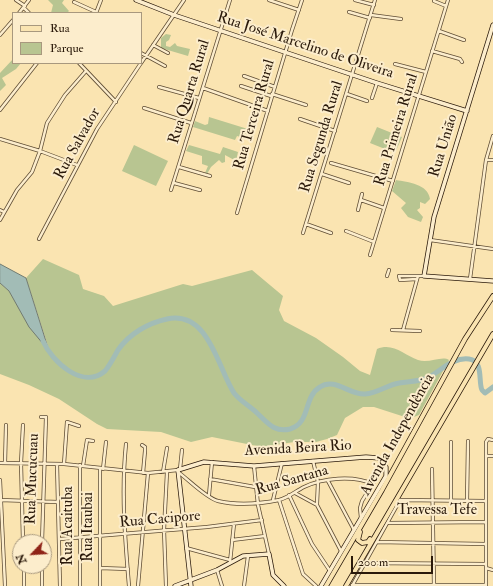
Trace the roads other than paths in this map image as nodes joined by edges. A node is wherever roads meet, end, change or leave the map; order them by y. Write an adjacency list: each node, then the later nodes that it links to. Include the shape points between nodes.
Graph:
1 (16, 0): 16 (street)
2 (29, 0): 16 (street)
3 (101, 0): 20 (street)
4 (136, 0): 22 (street, Rua José Marcelino de Oliveira)
5 (184, 0): 22 (street, Rua Salvador)
6 (230, 0): 28 (street, Rua Quarta Rural)
7 (270, 0): 17 (street)
8 (302, 0): 17 (street, Rua Terceira Rural)
9 (355, 0): 14 (street)
10 (375, 0): 14 (street, Rua Segunda Rural)
11 (448, 0): 15 (street, Rua Primeira Rural)
12 (434, 1): 15 (street)
13 (74, 2): 20 (street)
14 (374, 5): 23 (street, Rua Segunda Rural)
15 (446, 6): 29 (street, Rua Primeira Rural)
16 (24, 7): 18 (street); 19 (street)
17 (299, 10): 34 (street, Rua Terceira Rural)
18 (20, 12)
19 (28, 12)
20 (96, 12)
21 (349, 12): 24 (street)
22 (174, 15): 28 (street, Rua José Marcelino de Oliveira); 32 (street, Rua Salvador)
23 (371, 15): 24 (street, Rua Segunda Rural); 25 (street)
24 (370, 18): 47 (street, Rua Segunda Rural)
25 (401, 19)
26 (12, 21): 30 (street)
27 (493, 25): 65 (street, Rua União)
28 (221, 31): 34 (street, Rua José Marcelino de Oliveira); 53 (street, Rua Quarta Rural)
29 (439, 31): 31 (street); 33 (street, Rua Primeira Rural)
30 (0, 35)
31 (464, 40)
32 (153, 45): 35 (street); 37 (street, Rua Salvador)
33 (432, 51): 39 (street, via 460,59); 46 (street, Rua Primeira Rural)
34 (285, 52): 47 (street, Rua José Marcelino de Oliveira); 51 (street, Rua Terceira Rural)
35 (168, 53)
36 (142, 54): 37 (street)
37 (146, 55): 38 (street, Rua Salvador); 44 (street)
38 (142, 61)
39 (462, 62)
40 (36, 64): 63 (street)
41 (80, 64): 45 (street)
42 (140, 64): 60 (street, Rua Salvador)
43 (395, 64): 46 (street)
44 (165, 66)
45 (86, 71): 60 (street); 71 (street, via 65,95 47,124)
46 (426, 72): 56 (street, Rua Primeira Rural)
47 (353, 74): 49 (street, Rua José Marcelino de Oliveira); 54 (street, Rua Segunda Rural)
48 (244, 76): 51 (street)
49 (376, 82): 56 (street, Rua José Marcelino de Oliveira); 58 (street)
50 (241, 86): 55 (street)
51 (275, 86): 55 (street, Rua Terceira Rural)
52 (159, 87): 57 (street)
53 (203, 88): 57 (street, Rua Quarta Rural); 64 (street)
54 (347, 94): 59 (street); 68 (street, Rua Segunda Rural)
55 (272, 95): 61 (street); 64 (street, Rua Terceira Rural)
56 (419, 96): 65 (street, Rua José Marcelino de Oliveira); 79 (street, Rua Primeira Rural)
57 (199, 98): 67 (street, Rua Quarta Rural)
58 (372, 98)
59 (367, 101)
60 (116, 102): 75 (street, Rua Salvador)
61 (306, 105)
62 (144, 108): 67 (street)
63 (0, 110)
64 (268, 110): 90 (street, Rua Terceira Rural)
65 (467, 111): 97 (street, Rua União)
66 (300, 119): 68 (street)
67 (192, 123): 76 (street, Rua Quarta Rural)
68 (335, 131): 77 (street, Rua Segunda Rural)
69 (493, 136): 72 (street)
70 (0, 139): 71 (street)
71 (40, 151): 75 (street); 89 (street, via 32,172)
72 (486, 160): 73 (street); 99 (street)
73 (493, 160)
74 (331, 163): 79 (street)
75 (77, 165): 96 (street, Rua Salvador)
76 (179, 167): 78 (street); 80 (street, Rua Quarta Rural)
77 (322, 174): 81 (street); 92 (street, Rua Segunda Rural)
78 (210, 176)
79 (393, 181): 86 (street, Rua Primeira Rural)
80 (174, 183): 82 (street, Rua Quarta Rural); 83 (street)
81 (350, 183)
82 (171, 190)
83 (200, 190)
84 (362, 194): 85 (street)
85 (361, 200): 86 (street); 88 (street)
86 (384, 208): 98 (street, Rua Primeira Rural)
87 (0, 210): 89 (street)
88 (358, 210)
89 (4, 212): 91 (street)
90 (237, 213)
91 (0, 220)
92 (305, 224): 94 (street, Rua Segunda Rural); 95 (street)
93 (346, 231): 98 (street)
94 (303, 233)
95 (330, 233)
96 (39, 239)
97 (429, 240): 99 (street); 105 (street, Rua União)
98 (374, 242): 101 (street, Rua Primeira Rural)
99 (473, 246): 100 (street); 107 (street)
100 (493, 249)
101 (370, 255)
102 (389, 270): 103 (street)
103 (387, 276)
104 (418, 276): 105 (street); 106 (street); 106 (street, via 399,276 400,280)
105 (424, 276): 107 (street)
106 (417, 279): 111 (street)
107 (470, 279): 108 (street)
108 (493, 281)
109 (493, 296): 156 (main road, Avenida Independência, via 465,338)
110 (392, 330): 111 (street)
111 (403, 330): 112 (street)
112 (420, 331)
113 (493, 334): 160 (main road, Avenida Independência)
114 (40, 417): 135 (street, Rua Mucucuau, via 46,417)
115 (6, 425): 132 (street)
116 (23, 425): 133 (street)
117 (79, 426): 137 (street, via 67,422)
118 (493, 440): 127 (street, via 486,442)
119 (93, 441): 139 (street, Rua Acaituba, via 87,440)
120 (468, 441): 168 (street)
121 (106, 442): 141 (street, Rua Itaubai)
122 (451, 442): 166 (street)
123 (126, 444): 144 (street)
124 (142, 445): 147 (street, via 145,448)
125 (167, 448): 145 (street)
126 (182, 450): 143 (street)
127 (486, 456): 128 (street); 169 (street)
128 (493, 456)
129 (313, 461): 134 (street, Avenida Beira Rio); 138 (street, Avenida Beira Rio, via 373,457 379,458); 152 (street)
130 (212, 462): 140 (street, Avenida Beira Rio); 143 (street, Avenida Beira Rio); 149 (street)
131 (0, 463): 132 (street, Avenida Beira Rio)
132 (5, 463): 133 (street, Avenida Beira Rio)
133 (21, 463): 135 (street, Avenida Beira Rio); 162 (street)
134 (282, 463): 140 (street, Avenida Beira Rio); 153 (street)
135 (44, 464): 136 (street, Avenida Beira Rio); 170 (street, Rua Mucucuau)
136 (57, 464): 137 (street, Avenida Beira Rio); 171 (street)
137 (64, 464): 139 (street, Avenida Beira Rio)
138 (385, 464): 154 (street); 156 (street, via 387,473)
139 (82, 466): 141 (street, Avenida Beira Rio); 191 (street, Rua Acaituba)
140 (254, 466): 155 (street)
141 (102, 468): 144 (street, Avenida Beira Rio); 189 (street, Rua Itaubai)
142 (432, 469): 167 (street)
143 (179, 470): 146 (street, Avenida Beira Rio); 159 (street, Rua Santana); 182 (street)
144 (123, 472): 147 (street, Avenida Beira Rio); 188 (street)
145 (163, 472): 146 (street, Avenida Beira Rio); 148 (street, Avenida Beira Rio)
146 (167, 472): 183 (street)
147 (143, 473): 148 (street, Avenida Beira Rio)
148 (148, 473): 185 (street)
149 (210, 479): 155 (street); 159 (street)
150 (0, 480): 161 (street)
151 (328, 480): 152 (street, Rua Santana); 154 (street, Rua Santana, via 359,480); 184 (street)
152 (318, 482): 157 (street, Rua Santana); 174 (street)
153 (277, 484): 155 (street); 163 (street)
154 (373, 484): 176 (street, via 360,504)
155 (255, 487): 173 (street)
156 (380, 490): 172 (main road, Avenida Independência); 176 (street)
157 (294, 493): 158 (street, Rua Santana); 174 (street)
158 (289, 495): 164 (street, Rua Santana); 210 (street, via 312,544)
159 (209, 496): 173 (street, Rua Santana, via 218,501)
160 (396, 499): 165 (street); 175 (main road, Avenida Independência)
161 (1, 500): 162 (street); 214 (street)
162 (22, 500): 170 (street); 186 (street)
163 (273, 500): 164 (street, Rua Santana); 173 (street, Rua Santana)
164 (279, 500): 228 (street, via 303,574)
165 (400, 500): 167 (street); 179 (street)
166 (451, 500): 167 (street); 168 (street)
167 (433, 501): 180 (street)
168 (467, 501): 169 (street)
169 (485, 501): 178 (street)
170 (42, 502): 171 (street); 187 (street, Rua Mucucuau)
171 (58, 502): 192 (street)
172 (376, 502): 175 (main road, via 358,536 362,543 368,542); 230 (main road, Avenida Independência)
173 (258, 505): 177 (street)
174 (317, 505): 198 (street)
175 (390, 509): 231 (main road, Avenida Independência)
176 (362, 519): 184 (street)
177 (262, 520): 181 (street, Rua Cacipore); 190 (street)
178 (485, 522): 180 (street, Travessa Tefe); 196 (street)
179 (388, 523): 180 (street, Travessa Tefe); 194 (street)
180 (434, 523): 195 (street)
181 (234, 524): 182 (street, Rua Cacipore); 193 (street)
182 (184, 529): 183 (street, Rua Cacipore); 197 (street)
183 (164, 530): 185 (street, Rua Cacipore); 222 (street)
184 (354, 530): 198 (street)
185 (143, 531): 188 (street, Rua Cacipore); 221 (street)
186 (24, 534)
187 (42, 534)
188 (124, 534): 189 (street, Rua Cacipore); 207 (street)
189 (99, 536): 191 (street, Rua Cacipore); 205 (street, Rua Itaubai)
190 (265, 536): 193 (street); 199 (street)
191 (80, 537): 192 (street, Rua Cacipore); 218 (street, Rua Acaituba)
192 (60, 539): 217 (street)
193 (232, 540): 201 (street)
194 (377, 542): 195 (street); 202 (street)
195 (434, 543): 196 (street); 203 (street)
196 (485, 544): 204 (street)
197 (186, 548): 201 (street); 213 (street)
198 (341, 552): 210 (street)
199 (268, 554): 200 (street); 227 (street, via 273,575)
200 (248, 556): 201 (street); 226 (street)
201 (230, 561): 208 (street)
202 (365, 563): 203 (street); 232 (street)
203 (434, 564): 204 (street); 233 (street)
204 (486, 564): 206 (street)
205 (100, 568): 207 (street); 219 (street, Rua Itaubai)
206 (486, 568): 209 (street); 234 (street)
207 (128, 569): 220 (street)
208 (217, 570): 213 (street); 225 (street)
209 (493, 570)
210 (330, 571): 229 (street)
211 (24, 574): 215 (street)
212 (42, 574): 216 (street)
213 (190, 581): 223 (street); 224 (street)
214 (5, 586)
215 (24, 586)
216 (42, 586)
217 (60, 586)
218 (80, 586)
219 (100, 586)
220 (129, 586)
221 (138, 586)
222 (166, 586)
223 (178, 586)
224 (191, 586)
225 (222, 586)
226 (244, 586)
227 (284, 586)
228 (316, 586)
229 (321, 586)
230 (326, 586)
231 (346, 586)
232 (352, 586): 233 (street)
233 (434, 586): 234 (street)
234 (486, 586)

